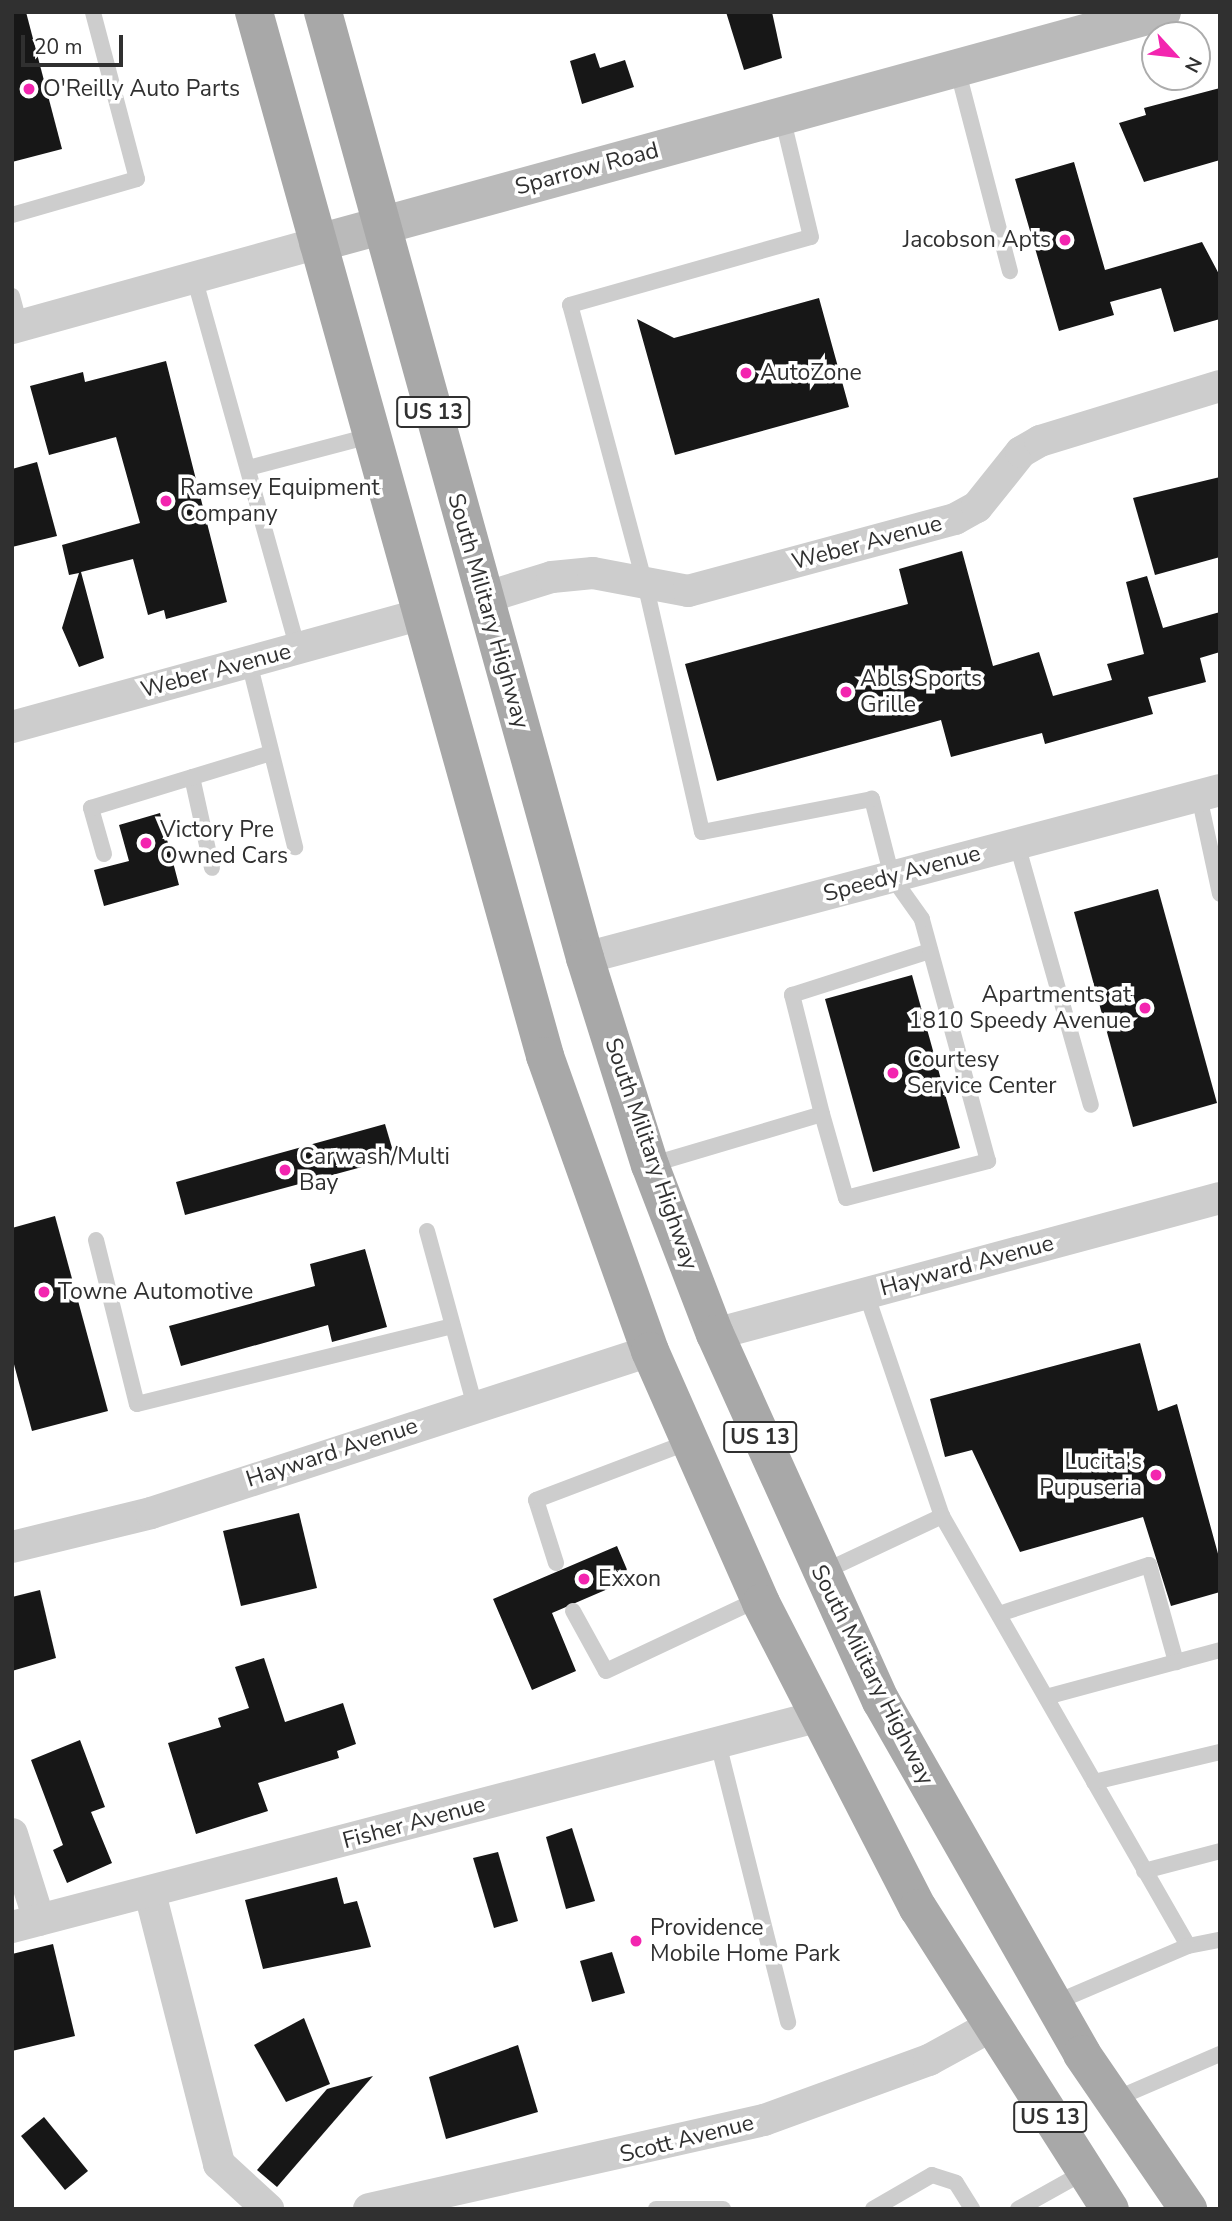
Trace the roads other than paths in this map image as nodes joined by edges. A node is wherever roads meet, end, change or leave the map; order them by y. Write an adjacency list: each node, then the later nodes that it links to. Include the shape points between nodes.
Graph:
1 (93, 12): 7 (lane, via 137,179)
2 (254, 12): 9 (main road, US 13)
3 (323, 12): 8 (main road, South Military Highway / US 13)
4 (1162, 12): 5 (street, Sparrow Road)
5 (957, 68): 6 (street, Sparrow Road); 10 (lane)
6 (782, 116): 8 (street, Sparrow Road); 17 (lane, via 811,237 570,305)
7 (12, 215)
8 (381, 225): 9 (street, Sparrow Road); 18 (main road, South Military Highway / US 13)
9 (318, 243): 11 (street, Sparrow Road); 15 (main road, US 13)
10 (1010, 271)
11 (194, 277): 13 (street, Sparrow Road); 16 (lane)
12 (12, 296): 13 (lane)
13 (16, 327)
14 (1220, 386): 17 (street, Weber Avenue, via 1040,441 1021,452 977,507 955,519 688,592)
15 (370, 436): 16 (lane); 19 (main road, US 13)
16 (248, 468): 20 (lane)
17 (646, 588): 18 (street, Weber Avenue, via 593,573 552,577); 30 (lane, via 702,832 872,799)
18 (484, 598): 33 (main road, South Military Highway / US 13)
19 (419, 615): 20 (street, Weber Avenue); 43 (main road, US 13, via 545,1056)
20 (298, 649): 21 (street, Weber Avenue)
21 (249, 663): 22 (street, Weber Avenue); 23 (lane)
22 (12, 727)
23 (271, 753): 24 (lane); 27 (lane)
24 (192, 777): 28 (lane, via 91,808); 29 (lane)
25 (1209, 793): 26 (street, Speedy Avenue); 31 (lane)
26 (1017, 844): 30 (street, Speedy Avenue); 34 (lane)
27 (295, 847)
28 (104, 854)
29 (212, 868)
30 (891, 877): 32 (lane, via 922,919); 33 (street, Speedy Avenue)
31 (1220, 894)
32 (930, 951): 35 (lane, via 792,995); 35 (lane, via 988,1161 846,1198)
33 (585, 958): 36 (main road, South Military Highway / US 13)
34 (1091, 1105)
35 (822, 1114): 36 (lane)
36 (650, 1165): 42 (main road, South Military Highway / US 13)
37 (1220, 1198): 40 (street, Hayward Avenue)
38 (427, 1231): 41 (lane)
39 (96, 1240): 41 (lane, via 137,1404)
40 (866, 1293): 42 (street, Hayward Avenue); 46 (lane)
41 (453, 1326): 44 (lane)
42 (715, 1334): 49 (main road, South Military Highway / US 13)
43 (650, 1351): 44 (street, Hayward Avenue); 45 (main road, US 13)
44 (475, 1407): 47 (street, Hayward Avenue, via 151,1513)
45 (689, 1442): 48 (lane, via 537,1500); 50 (main road, US 13)
46 (942, 1516): 49 (lane); 52 (lane)
47 (12, 1547)
48 (556, 1563)
49 (820, 1573): 67 (main road, South Military Highway / US 13, via 888,1713)
50 (759, 1599): 51 (lane, via 606,1671); 56 (main road, US 13)
51 (573, 1611)
52 (999, 1614): 54 (lane, via 1149,1565); 55 (lane)
53 (1220, 1650): 54 (lane)
54 (1175, 1662): 55 (lane)
55 (1046, 1697): 59 (lane)
56 (816, 1717): 57 (street, Fisher Avenue); 69 (main road, US 13, via 918,1908)
57 (718, 1743): 63 (street, Fisher Avenue); 68 (lane)
58 (1220, 1752): 59 (lane)
59 (1094, 1782): 62 (lane)
60 (12, 1834): 64 (street)
61 (1220, 1852): 62 (lane)
62 (1144, 1871): 66 (lane)
63 (150, 1893): 64 (street, Fisher Avenue); 73 (street, via 219,2164)
64 (26, 1924)
65 (1220, 1940): 66 (lane)
66 (1188, 1946): 67 (lane)
67 (1052, 2004): 71 (main road, South Military Highway / US 13)
68 (788, 2022)
69 (991, 2026): 72 (main road, US 13); 74 (street, Scott Avenue, via 929,2060 764,2120)
70 (1220, 2054): 71 (lane)
71 (1113, 2100): 81 (main road, South Military Highway / US 13)
72 (1086, 2171): 79 (lane); 80 (main road, US 13)
73 (268, 2209)
74 (369, 2209)
75 (656, 2209): 76 (lane)
76 (723, 2209)
77 (873, 2209): 78 (lane, via 932,2175 956,2183)
78 (972, 2209)
79 (1018, 2209)
80 (1110, 2209)
81 (1188, 2209)

